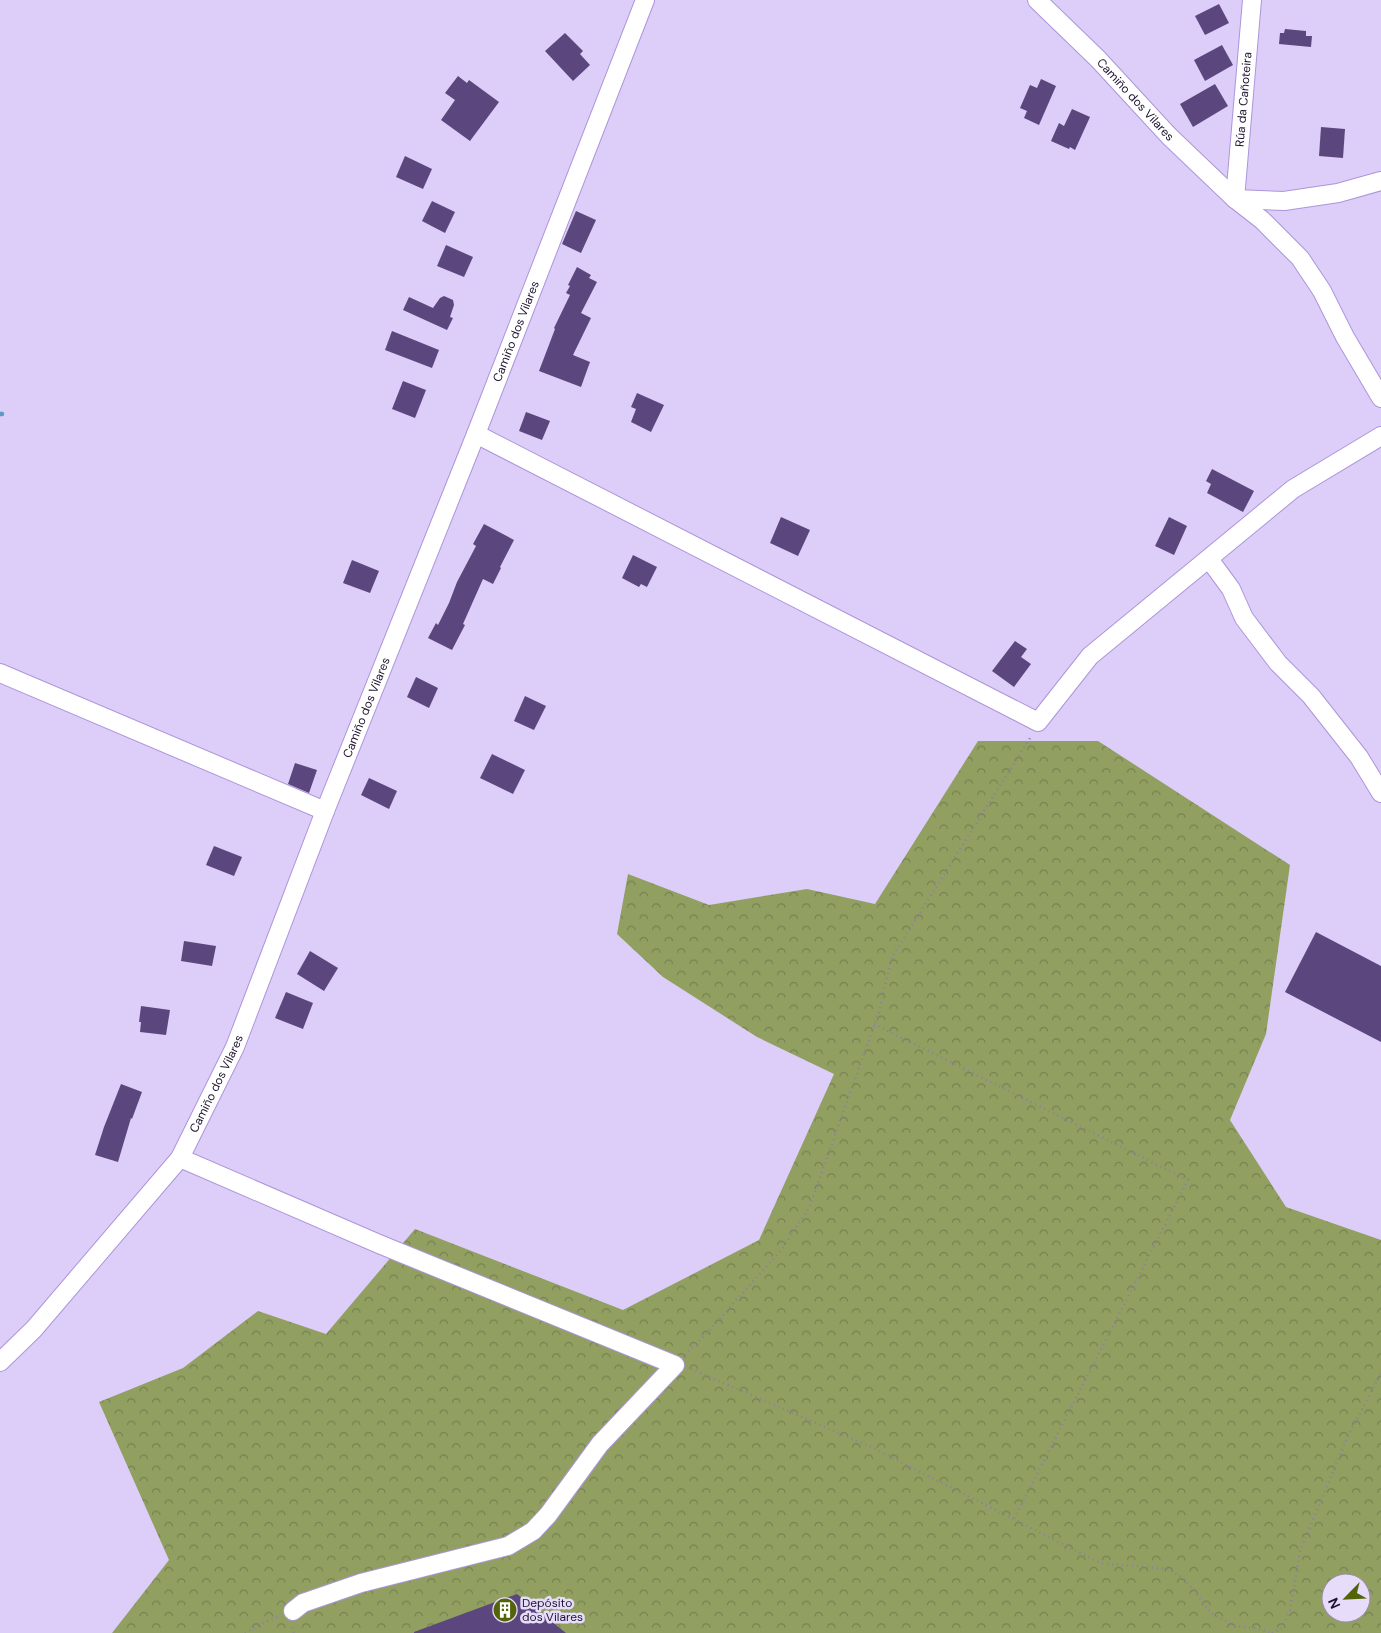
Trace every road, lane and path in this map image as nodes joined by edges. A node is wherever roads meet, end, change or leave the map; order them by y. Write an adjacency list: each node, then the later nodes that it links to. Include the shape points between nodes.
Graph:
1 (645, 0): 7 (street, Camiño dos Vilares)
2 (1037, 0): 5 (street, Camiño dos Vilares)
3 (1252, 0): 5 (street, Rúa da Cañoteira)
4 (1381, 181): 5 (street, via 1338,194 1284,201)
5 (1235, 199): 6 (street, Camiño dos Vilares, via 1262,220 1300,258 1322,291)
6 (1381, 398)
7 (476, 434): 11 (street); 13 (street, Camiño dos Vilares)
8 (1381, 436): 9 (street, via 1292,490)
9 (1209, 559): 11 (street, via 1090,656); 12 (street, via 1231,589 1255,633 1329,718)
10 (0, 673): 13 (street)
11 (1038, 722): 14 (path, via 892,957)
12 (1381, 793)
13 (325, 811): 15 (street, Camiño dos Vilares, via 235,1047)
14 (874, 1024): 17 (path, via 809,1208 780,1250); 19 (path, via 1188,1180)
15 (180, 1158): 16 (street, Camiño dos Vilares, via 34,1329); 17 (street, via 379,1244)
16 (0, 1362)
17 (675, 1365): 19 (path, via 702,1373 869,1446); 20 (street, via 600,1444 548,1515 533,1530 508,1546 361,1583 303,1603)
18 (1381, 1374): 22 (path, via 1347,1438 1307,1531 1300,1551 1290,1611 1282,1628)
19 (1014, 1519): 22 (path, via 1100,1563 1169,1569 1185,1580 1211,1613 1235,1626)
20 (293, 1611): 21 (path)
21 (245, 1633)
22 (1271, 1633)

